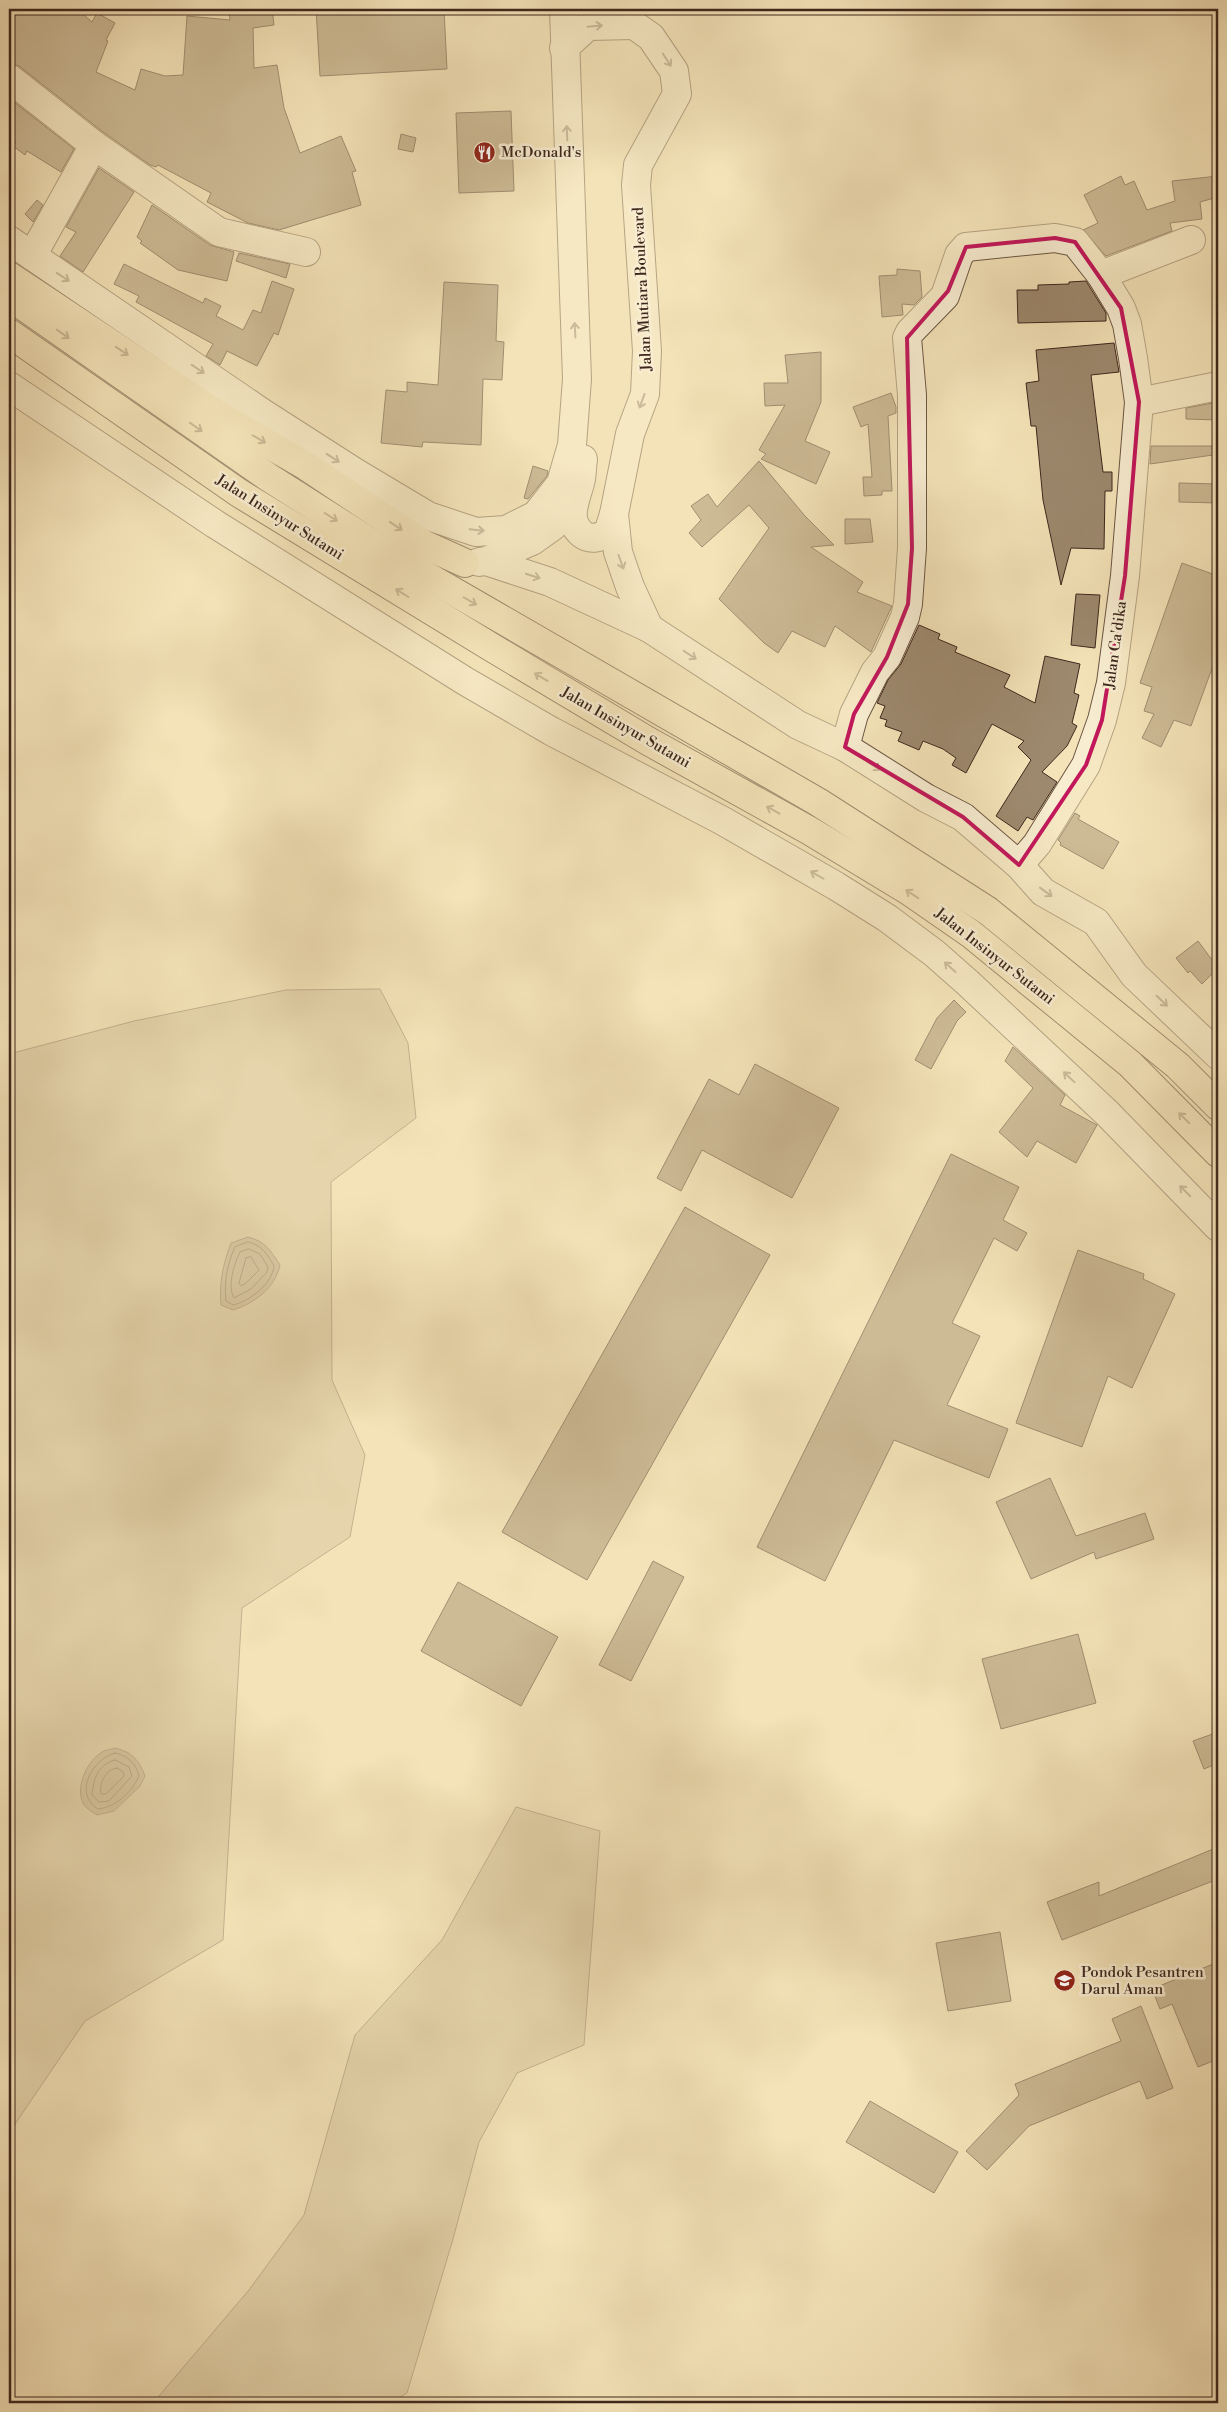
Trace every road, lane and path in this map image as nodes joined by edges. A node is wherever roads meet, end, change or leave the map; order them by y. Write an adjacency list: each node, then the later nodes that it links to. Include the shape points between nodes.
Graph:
1 (564, 9): 3 (street)
2 (631, 17): 3 (street, one-way to 2, via 588,26); 19 (street, Jalan Mutiara Boulevard, one-way to 19, via 651,37 674,71 677,94 638,165 636,185 647,352 645,394 630,434)
3 (564, 48): 14 (street, one-way to 3)
4 (9, 78): 5 (street)
5 (94, 145): 8 (street, via 219,232); 9 (street)
6 (9, 240): 9 (street)
7 (1191, 240): 10 (street)
8 (306, 252)
9 (32, 256): 14 (street, one-way to 14, via 356,473 428,516 476,532 506,530 536,515 562,483 572,445)
10 (1101, 275): 17 (street, Jalan Ca'dika, via 1127,324); 22 (street, Jalan Ca'dika, via 1075,242 1068,239 966,247 944,296 910,332 907,338 912,395 912,548 908,604 887,657 875,672 854,714)
11 (9, 276): 20 (highway, one-way to 20, via 218,416 306,466 423,544)
12 (9, 296): 25 (highway, Jalan Insinyur Sutami, one-way to 25, via 268,476 392,556 818,802 988,911 1178,1066)
13 (9, 333): 26 (highway, Jalan Insinyur Sutami, one-way to 13, via 1130,1064 971,934 917,897 810,831 516,662 239,493)
14 (577, 379): 18 (street, via 586,413 581,479)
15 (9, 386): 27 (street, one-way to 15, via 1107,1113 975,989 887,918 723,821 551,731 465,681 215,524)
16 (1218, 386): 17 (street)
17 (1139, 402): 23 (street, Jalan Ca'dika, via 1125,576 1111,683 1102,720 1086,765 1037,844)
18 (574, 503): 19 (street, via 572,520 576,529 585,536 598,538 608,533); 20 (street, via 553,526 532,541)
19 (614, 514): 21 (street, Jalan Mutiara Boulevard, one-way to 21, via 618,552 635,600)
20 (476, 562): 21 (street, one-way to 21, via 550,582)
21 (650, 628): 22 (street, one-way to 22, via 798,726)
22 (845, 747): 23 (street, one-way to 23, via 926,798 964,817)
23 (1019, 865): 24 (street, one-way to 24, via 1043,892 1096,922 1134,975)
24 (1218, 1055)
25 (1218, 1106)
26 (1218, 1153)
27 (1218, 1227)

